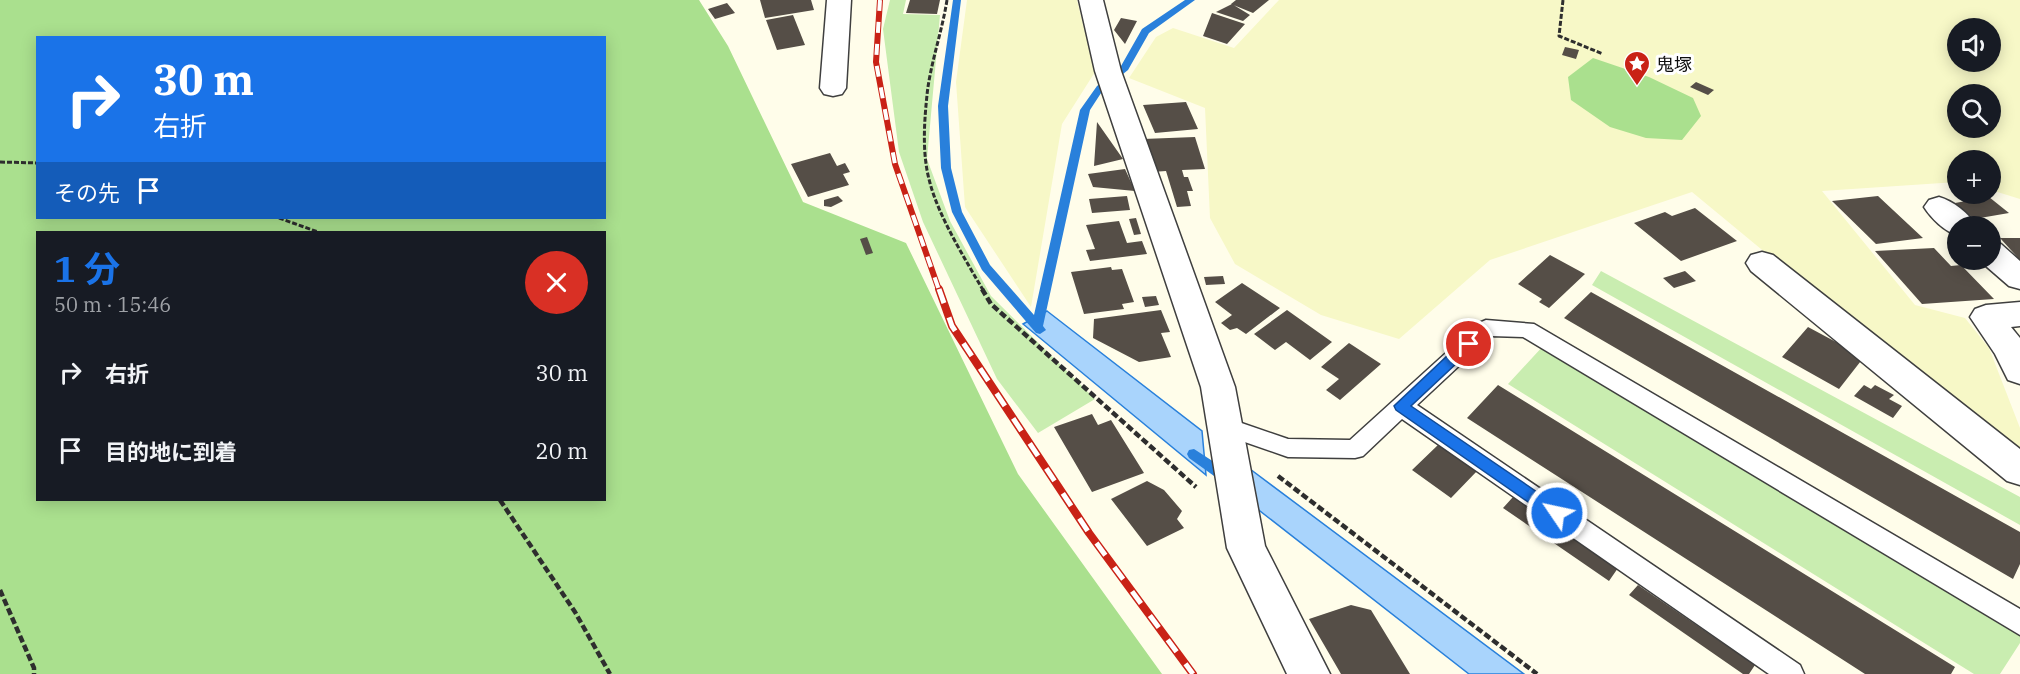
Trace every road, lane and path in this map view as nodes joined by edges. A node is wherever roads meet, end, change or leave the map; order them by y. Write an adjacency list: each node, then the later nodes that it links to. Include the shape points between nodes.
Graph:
1 (839, 0): 6 (street)
2 (947, 0): 22 (path, via 927,93 924,144 930,183 957,245 991,304)
3 (1091, 0): 19 (street, via 1111,80 1218,387)
4 (1563, 0): 5 (path, via 1559,36)
5 (1603, 54)
6 (833, 88)
7 (0, 162): 8 (path)
8 (36, 163)
9 (1939, 207): 10 (street)
10 (1949, 216)
11 (282, 219): 12 (path)
12 (315, 231)
13 (1762, 262): 20 (street)
14 (2001, 262): 15 (street)
15 (2020, 278)
16 (2020, 314): 17 (street, via 1986,317)
17 (2020, 370)
18 (1401, 406): 19 (lane, via 1355,449 1288,448); 25 (lane, via 1486,328 1527,328); 30 (lane)
19 (1227, 441): 28 (street, via 1246,548)
20 (2020, 470)
21 (1273, 473): 29 (path)
22 (1198, 489)
23 (501, 501): 27 (path, via 575,612)
24 (0, 590): 26 (path)
25 (2020, 623)
26 (34, 674)
27 (609, 674)
28 (1309, 674)
29 (1537, 674)
30 (1791, 674)

